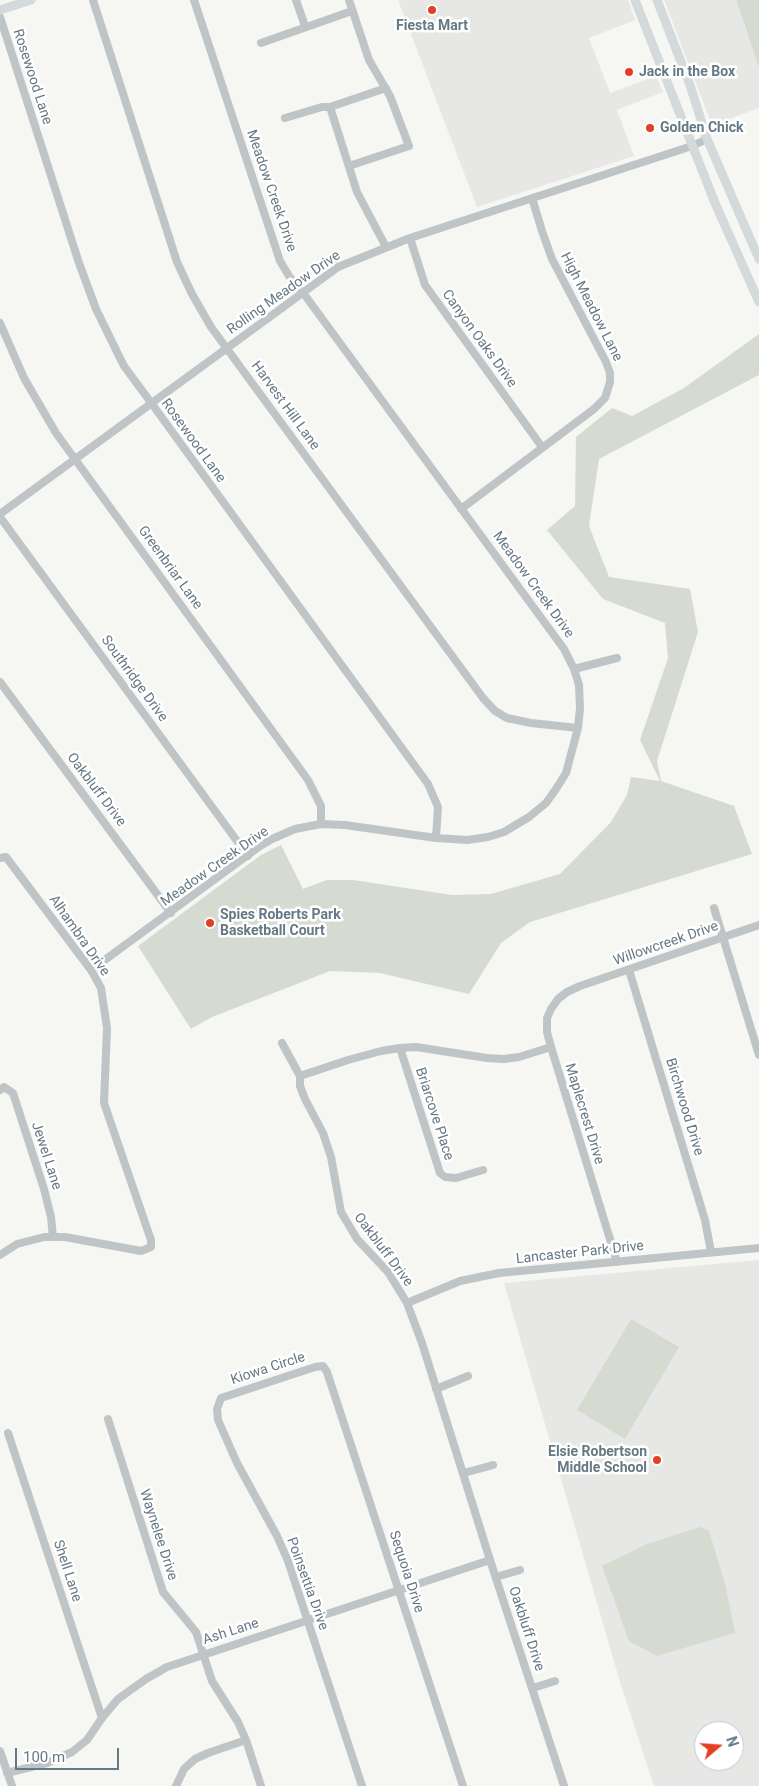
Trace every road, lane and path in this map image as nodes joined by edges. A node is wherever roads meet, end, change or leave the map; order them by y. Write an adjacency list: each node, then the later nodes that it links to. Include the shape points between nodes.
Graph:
1 (31, 0): 8 (main road)
2 (93, 0): 26 (street, Harvest Hill Lane, via 177,262 201,311)
3 (194, 0): 23 (street, Meadow Creek Drive, via 278,254 289,276)
4 (296, 0): 11 (street)
5 (349, 0): 9 (street)
6 (635, 0): 17 (main road)
7 (657, 0): 16 (main road)
8 (0, 10)
9 (352, 11): 11 (street); 13 (street, via 369,60)
10 (0, 17): 27 (street, Rosewood Lane, via 96,309 124,366)
11 (304, 26): 12 (street)
12 (261, 43)
13 (386, 88): 14 (street); 18 (street, via 409,146)
14 (330, 107): 15 (street); 18 (street)
15 (285, 118)
16 (707, 139): 17 (street, Rolling Meadow Drive); 22 (main road)
17 (692, 146): 19 (street, Rolling Meadow Drive); 24 (main road, via 729,239)
18 (349, 166): 21 (street, via 357,192)
19 (532, 198): 20 (street, Rolling Meadow Drive); 28 (street, High Meadow Lane, via 552,260 610,373 605,398)
20 (410, 238): 21 (street, Rolling Meadow Drive); 28 (street, Canyon Oaks Drive, via 425,285)
21 (386, 247): 23 (street, Rolling Meadow Drive, via 338,267)
22 (759, 259)
23 (304, 294): 26 (street, Rolling Meadow Drive); 30 (street, Meadow Creek Drive)
24 (759, 302)
25 (0, 323): 29 (street, Greenbriar Lane, via 45,417)
26 (227, 348): 27 (street, Rolling Meadow Drive); 35 (street, Harvest Hill Lane, via 495,711 507,718 531,723)
27 (152, 404): 29 (street, Rolling Meadow Drive); 37 (street, Rosewood Lane, via 428,784 438,807)
28 (542, 447): 30 (street, High Meadow Lane)
29 (75, 460): 31 (street, Rolling Meadow Drive); 36 (street, Greenbriar Lane, via 308,780 320,806)
30 (461, 509): 33 (street, Meadow Creek Drive, via 552,630)
31 (0, 516): 38 (street, Southridge Drive)
32 (617, 658): 33 (street)
33 (574, 669): 35 (street, Meadow Creek Drive, via 580,708)
34 (0, 682): 41 (street, Oakbluff Drive)
35 (578, 728): 37 (street, Meadow Creek Drive, via 566,773 546,803 529,817 504,832 488,837 467,840)
36 (321, 824): 37 (street, Meadow Creek Drive); 38 (street, Meadow Creek Drive, via 286,833)
37 (436, 838)
38 (248, 856): 41 (street, Meadow Creek Drive)
39 (0, 858): 44 (street, Alhambra Drive, via 6,857)
40 (714, 908): 43 (street)
41 (170, 913): 44 (street, Meadow Creek Drive)
42 (759, 925): 43 (street, Willowcreek Drive)
43 (724, 937): 45 (street, Willowcreek Drive); 50 (street)
44 (91, 970): 54 (street, Alhambra Drive, via 100,988 107,1028 104,1103 151,1247 141,1250)
45 (629, 970): 46 (street, Willowcreek Drive); 56 (street, Birchwood Drive, via 702,1211)
46 (580, 986): 48 (street, Maplecrest Drive, via 567,992 551,1008 547,1018)
47 (282, 1043): 51 (street, Oakbluff Drive)
48 (551, 1047): 49 (street, via 503,1059 416,1047); 58 (street, Maplecrest Drive)
49 (400, 1048): 51 (street, via 381,1050); 53 (street, Briarcove Place, via 440,1172 445,1177 456,1178)
50 (759, 1055)
51 (300, 1076): 59 (street, Oakbluff Drive, via 300,1086 331,1157 341,1212 357,1239 388,1272)
52 (2, 1089): 54 (street, Jewel Lane, via 13,1093 44,1188)
53 (482, 1170)
54 (53, 1237): 57 (street, via 16,1244)
55 (759, 1248): 56 (street, Lancaster Park Drive)
56 (711, 1252): 58 (street, Lancaster Park Drive)
57 (0, 1255)
58 (617, 1262): 59 (street, Lancaster Park Drive, via 499,1273 460,1281)
59 (407, 1303): 62 (street, Oakbluff Drive)
60 (323, 1366): 63 (street, Kiowa Circle); 71 (street, Sequoia Drive, via 328,1372)
61 (468, 1376): 62 (street)
62 (436, 1389): 67 (street, Oakbluff Drive)
63 (221, 1398): 72 (street, Poinsettia Drive, via 218,1420 237,1463 277,1536)
64 (108, 1419): 73 (street, Waynelee Drive, via 163,1592 196,1632)
65 (8, 1433): 76 (street, Shell Lane)
66 (493, 1465): 67 (street)
67 (464, 1473): 68 (street, Oakbluff Drive)
68 (490, 1560): 70 (street, Oakbluff Drive); 71 (street, Ash Lane)
69 (520, 1570): 70 (street, Oakbluff Drive)
70 (496, 1577): 75 (street, Oakbluff Drive)
71 (398, 1590): 72 (street, Ash Lane); 84 (street, Sequoia Drive)
72 (308, 1620): 73 (street, Ash Lane); 83 (street, Poinsettia Drive)
73 (202, 1655): 76 (street, Ash Lane, via 167,1667 146,1679 118,1699); 77 (street, Waynelee Drive, via 212,1681)
74 (555, 1681): 75 (street, Oakbluff Drive)
75 (533, 1688): 85 (street, Oakbluff Drive)
76 (102, 1718): 79 (street, Ash Lane, via 87,1740 72,1752 47,1763)
77 (246, 1740): 81 (street, via 195,1759 184,1769); 82 (street, Waynelee Drive)
78 (0, 1751): 79 (street)
79 (7, 1773): 80 (street)
80 (12, 1786)
81 (176, 1786)
82 (261, 1786)
83 (362, 1786)
84 (463, 1786)
85 (564, 1786)

